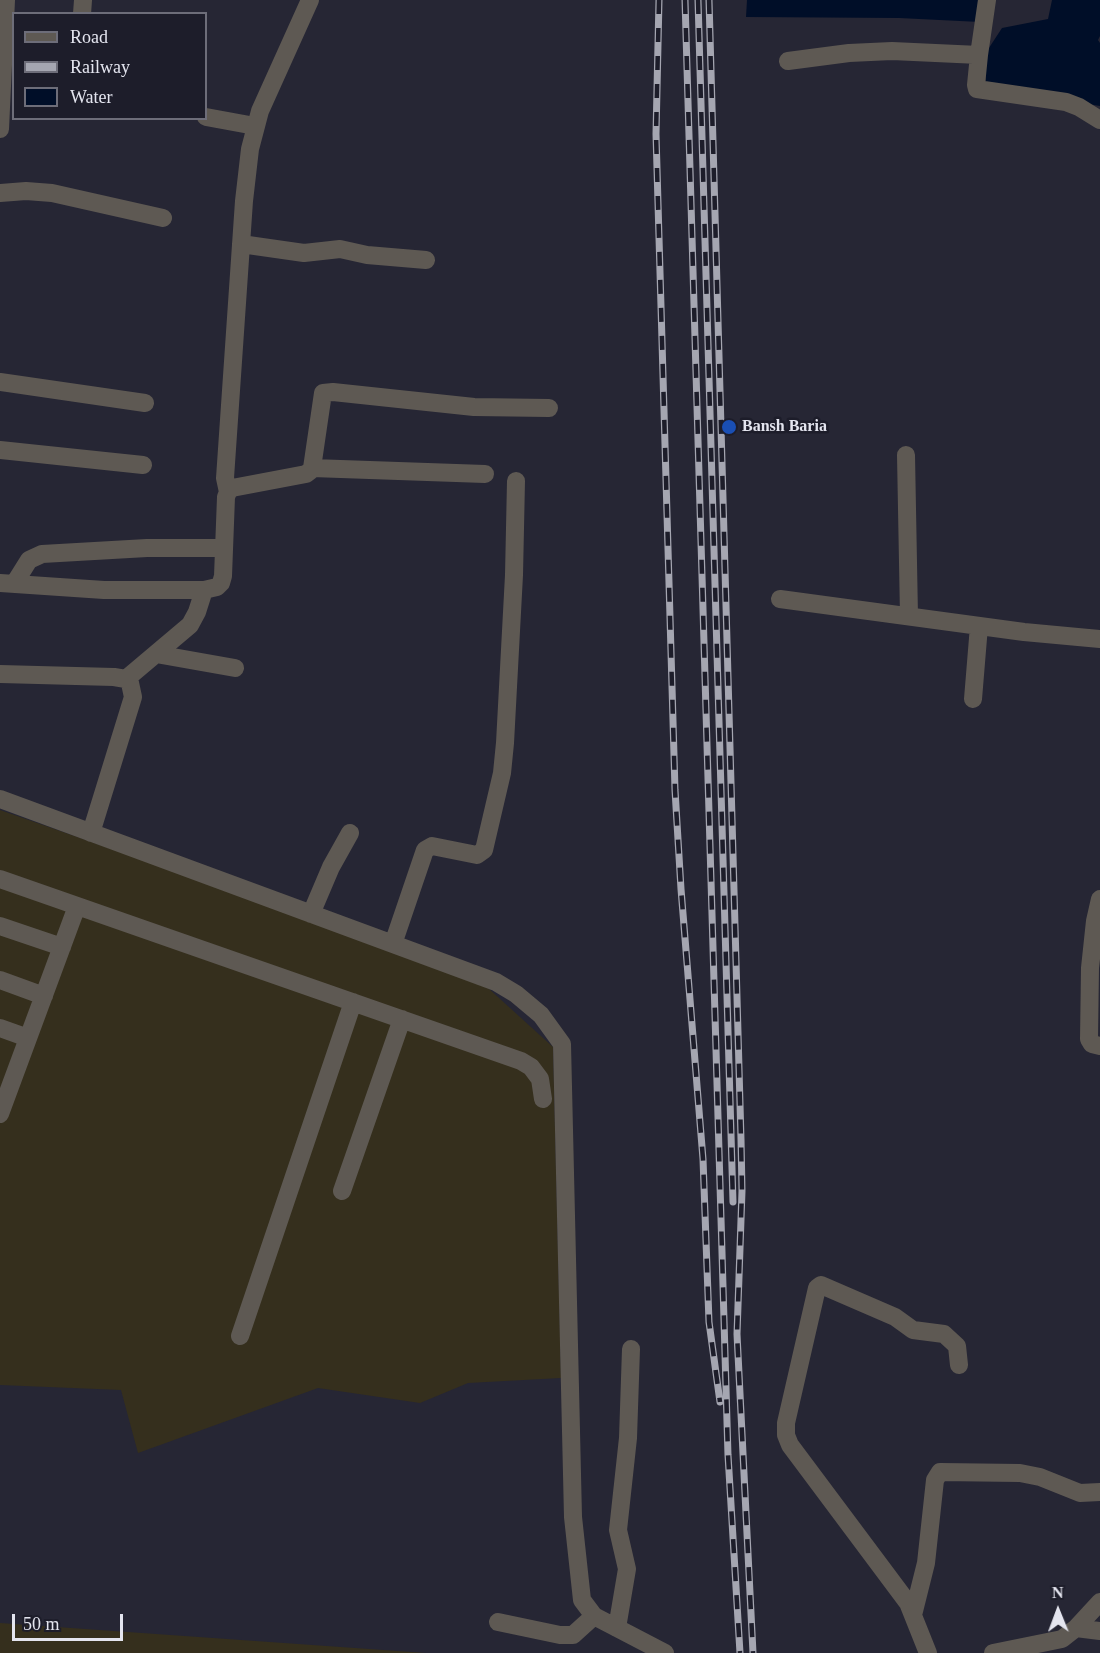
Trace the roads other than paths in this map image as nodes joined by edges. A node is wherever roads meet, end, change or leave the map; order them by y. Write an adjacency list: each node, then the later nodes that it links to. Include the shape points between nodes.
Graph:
1 (310, 0): 9 (street)
2 (987, 0): 4 (street)
3 (8, 13): 6 (street)
4 (979, 55): 5 (street, via 892,51); 8 (street, via 976,84 980,91 1066,102)
5 (789, 61)
6 (5, 94): 10 (street)
7 (207, 117): 9 (street)
8 (1100, 120)
9 (255, 126): 13 (street)
10 (0, 129)
11 (0, 193): 12 (street, via 52,193)
12 (163, 218)
13 (241, 244): 14 (street, via 304,253 340,249); 24 (street, via 225,478)
14 (426, 260)
15 (0, 382): 16 (street)
16 (145, 403)
17 (549, 408): 21 (street, via 474,407 323,393)
18 (0, 450): 20 (street)
19 (906, 455): 29 (street)
20 (143, 465)
21 (312, 468): 22 (street); 24 (street, via 306,474)
22 (485, 474)
23 (516, 481): 45 (street, via 505,743 484,850 477,855 432,846 425,850)
24 (228, 492): 25 (street)
25 (224, 548): 26 (street, via 42,554 29,560); 27 (street, via 221,584)
26 (7, 584): 27 (street, via 104,590)
27 (204, 590): 32 (street, via 190,625)
28 (780, 599): 29 (street)
29 (909, 616): 30 (street)
30 (979, 626): 31 (street); 36 (street)
31 (1100, 639)
32 (156, 654): 33 (street); 35 (street)
33 (235, 668)
34 (0, 674): 35 (street)
35 (126, 679): 38 (street, via 133,697)
36 (973, 699)
37 (0, 799): 38 (street)
38 (91, 832): 43 (street)
39 (350, 833): 43 (street)
40 (0, 879): 42 (street)
41 (1100, 899): 53 (street, via 1090,968 1089,1040)
42 (77, 906): 46 (street); 49 (street)
43 (311, 914): 45 (street)
44 (0, 926): 46 (street)
45 (393, 944): 63 (street, via 496,982 541,1015 562,1044 573,1517 582,1600)
46 (62, 947): 48 (street)
47 (0, 980): 48 (street)
48 (44, 996): 52 (street)
49 (353, 1002): 50 (street); 57 (street)
50 (402, 1019): 54 (street, via 521,1061 540,1079); 56 (street)
51 (0, 1028): 52 (street)
52 (28, 1038): 55 (street)
53 (1100, 1046)
54 (543, 1099)
55 (0, 1114)
56 (342, 1191)
57 (240, 1336)
58 (631, 1349): 65 (street, via 628,1438 618,1530 627,1569)
59 (959, 1365): 62 (street, via 957,1346 944,1334 913,1330 895,1317 825,1285 817,1288 786,1435)
60 (1100, 1492): 62 (street, via 1080,1493 1020,1473 940,1472 935,1480 926,1563)
61 (1100, 1602): 67 (street)
62 (914, 1615): 69 (street)
63 (594, 1616): 64 (street, via 573,1635); 65 (street)
64 (498, 1622)
65 (617, 1628): 68 (street)
66 (1100, 1631): 67 (street)
67 (1067, 1640): 70 (street)
68 (665, 1653)
69 (928, 1653)
70 (993, 1653)

